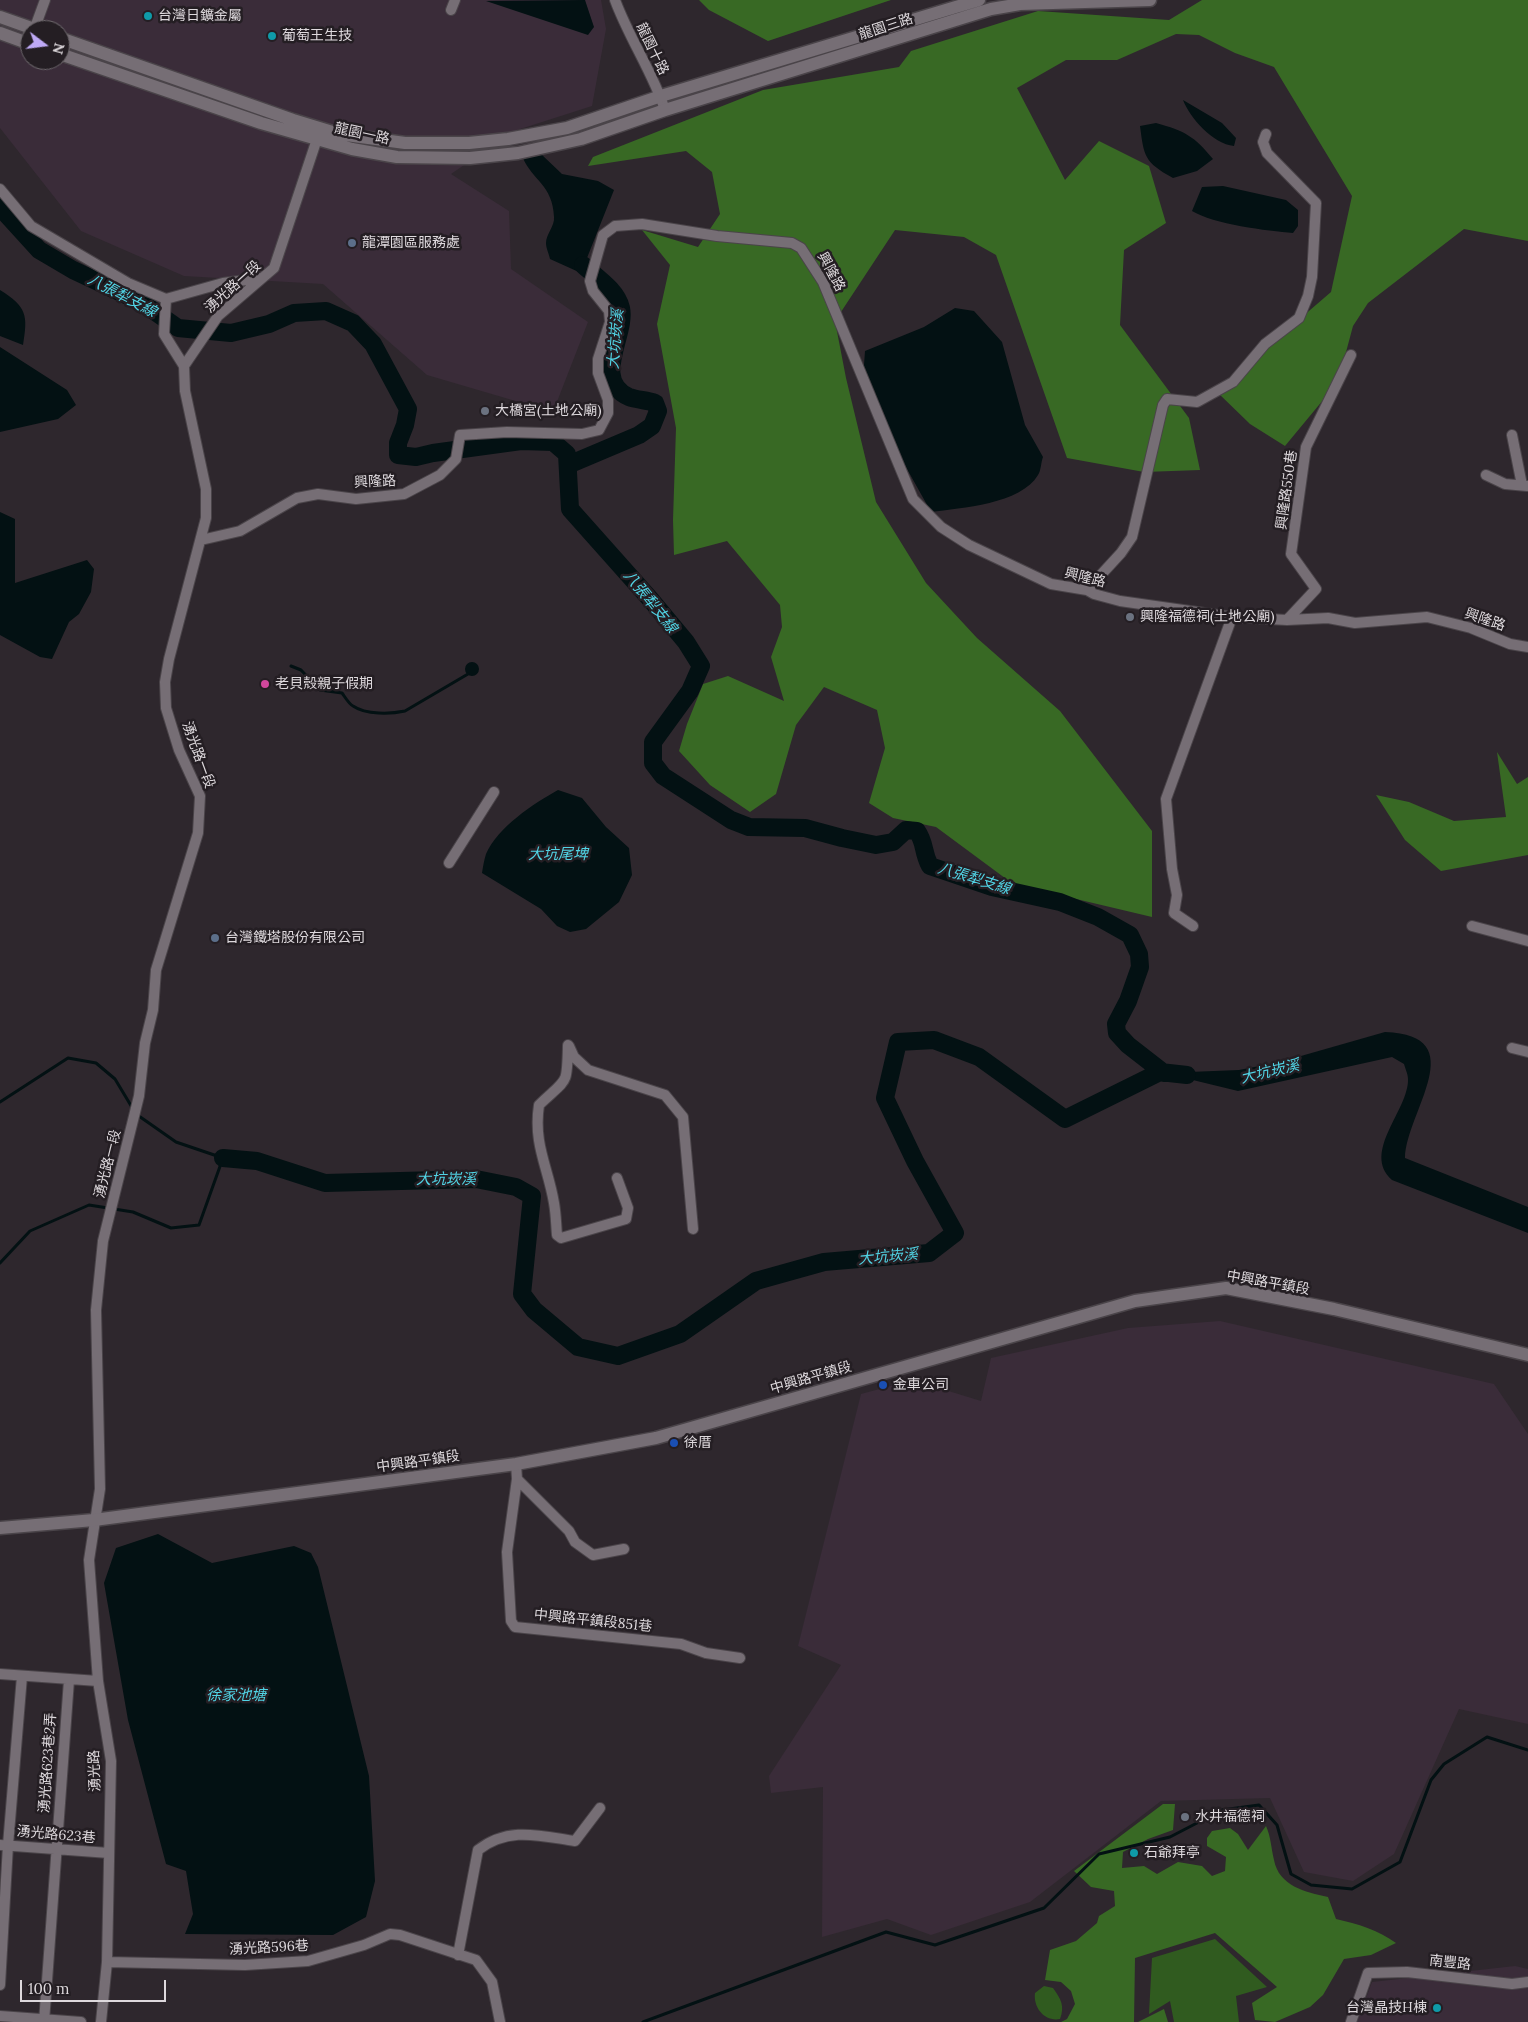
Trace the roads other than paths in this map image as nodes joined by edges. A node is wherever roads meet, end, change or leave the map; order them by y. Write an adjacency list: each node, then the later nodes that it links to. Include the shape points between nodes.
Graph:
1 (45, 0): 6 (street)
2 (615, 0): 12 (street, 龍園十路, via 635,48)
3 (979, 0): 12 (street, 龍園三路)
4 (1150, 0): 13 (street, 龍園三路, via 1020,4 991,9)
5 (0, 17): 7 (street)
6 (38, 20)
7 (20, 24)
8 (0, 33): 9 (street)
9 (20, 40)
10 (70, 42): 14 (street, 龍園一路)
11 (70, 57): 14 (street, 龍園一路, via 262,123)
12 (661, 96): 13 (street, 龍園十路); 14 (street, 龍園一路, via 567,128 508,139 405,143)
13 (665, 110): 14 (street, 龍園一路, via 581,140 484,157 397,157)
14 (319, 134): 17 (street, 湧光路一段, via 274,268)
15 (1266, 134): 25 (street, via 1263,142 1268,153 1316,203 1312,277 1305,303 1299,318 1265,344 1233,382 1197,402 1166,399 1132,536 1121,554)
16 (0, 189): 18 (street, via 31,226 128,283)
17 (262, 278): 18 (street, via 223,283); 20 (street, 湧光路一段, via 218,316)
18 (166, 299): 20 (street, via 164,334)
19 (1351, 355): 27 (street, 興隆路550巷, via 1306,448 1291,554 1316,589)
20 (184, 366): 24 (street, 湧光路一段, via 185,390 206,489 206,518)
21 (1512, 435): 23 (street)
22 (1486, 475): 23 (street, via 1505,484)
23 (1525, 486)
24 (201, 540): 25 (street, 興隆路, via 240,531 298,498 318,494 356,499 404,494 440,475 456,459 460,435 507,432 582,434 599,430 608,413 608,400 598,373 598,359 610,322 609,312 593,291 590,281 603,234 615,226 630,224 792,243 801,248 823,282 913,498 941,527 968,545 1051,584); 41 (street, 湧光路一段, via 176,627 165,682 166,708 179,750 200,796 198,833 156,970 139,1096 103,1241 96,1310 100,1489)
25 (1087, 590): 26 (street, 興隆路, via 1120,601)
26 (1232, 617): 27 (street, 興隆路); 31 (street, via 1166,799 1177,896 1174,913)
27 (1287, 620): 28 (street, 興隆路, via 1328,618 1355,623 1427,616)
28 (1528, 647)
29 (494, 792): 30 (street)
30 (449, 863)
31 (1193, 926)
32 (1472, 926): 33 (street)
33 (1528, 941)
34 (1512, 1048): 35 (street)
35 (1528, 1052)
36 (617, 1178): 37 (street, via 628,1208 626,1219 561,1238 557,1235 554,1203 540,1155 536,1119 539,1105 565,1083 568,1045 588,1070 665,1095 684,1117)
37 (692, 1229)
38 (1528, 1355): 39 (street, 中興路平鎮段, via 1334,1309 1226,1288 1135,1301 656,1438)
39 (516, 1464): 40 (street, 中興路平鎮段851巷); 41 (street, 中興路平鎮段)
40 (517, 1479): 43 (street, via 569,1531 575,1542 593,1555); 44 (street, 中興路平鎮段851巷, via 507,1552 515,1627 681,1644 706,1653)
41 (94, 1520): 42 (street, 中興路平鎮段); 48 (street, 湧光路, via 89,1560)
42 (0, 1528)
43 (624, 1549)
44 (740, 1658)
45 (0, 1674): 46 (street)
46 (22, 1676): 47 (street); 50 (street)
47 (69, 1680): 48 (street); 51 (street, 湧光路623巷2弄)
48 (98, 1681): 52 (street, 湧光路, via 111,1761)
49 (600, 1808): 54 (street, via 575,1841 517,1833 478,1850)
50 (4, 1845): 51 (street, 湧光路623巷); 53 (street)
51 (56, 1849): 52 (street, 湧光路623巷); 59 (street, 湧光路623巷2弄)
52 (109, 1853): 55 (street, 湧光路)
53 (1, 1924): 57 (street)
54 (458, 1955): 55 (street, 湧光路596巷, via 390,1934 308,1961 245,1965); 62 (street, 湧光路596巷, via 476,1960 492,1982)
55 (107, 1962): 61 (street, 湧光路)
56 (1528, 1982): 63 (street, 南豐路, via 1512,1984 1407,1972 1368,1973)
57 (0, 1985)
58 (0, 2016): 59 (street)
59 (44, 2020): 60 (street)
60 (81, 2022)
61 (101, 2022)
62 (500, 2022)
63 (1351, 2022)

